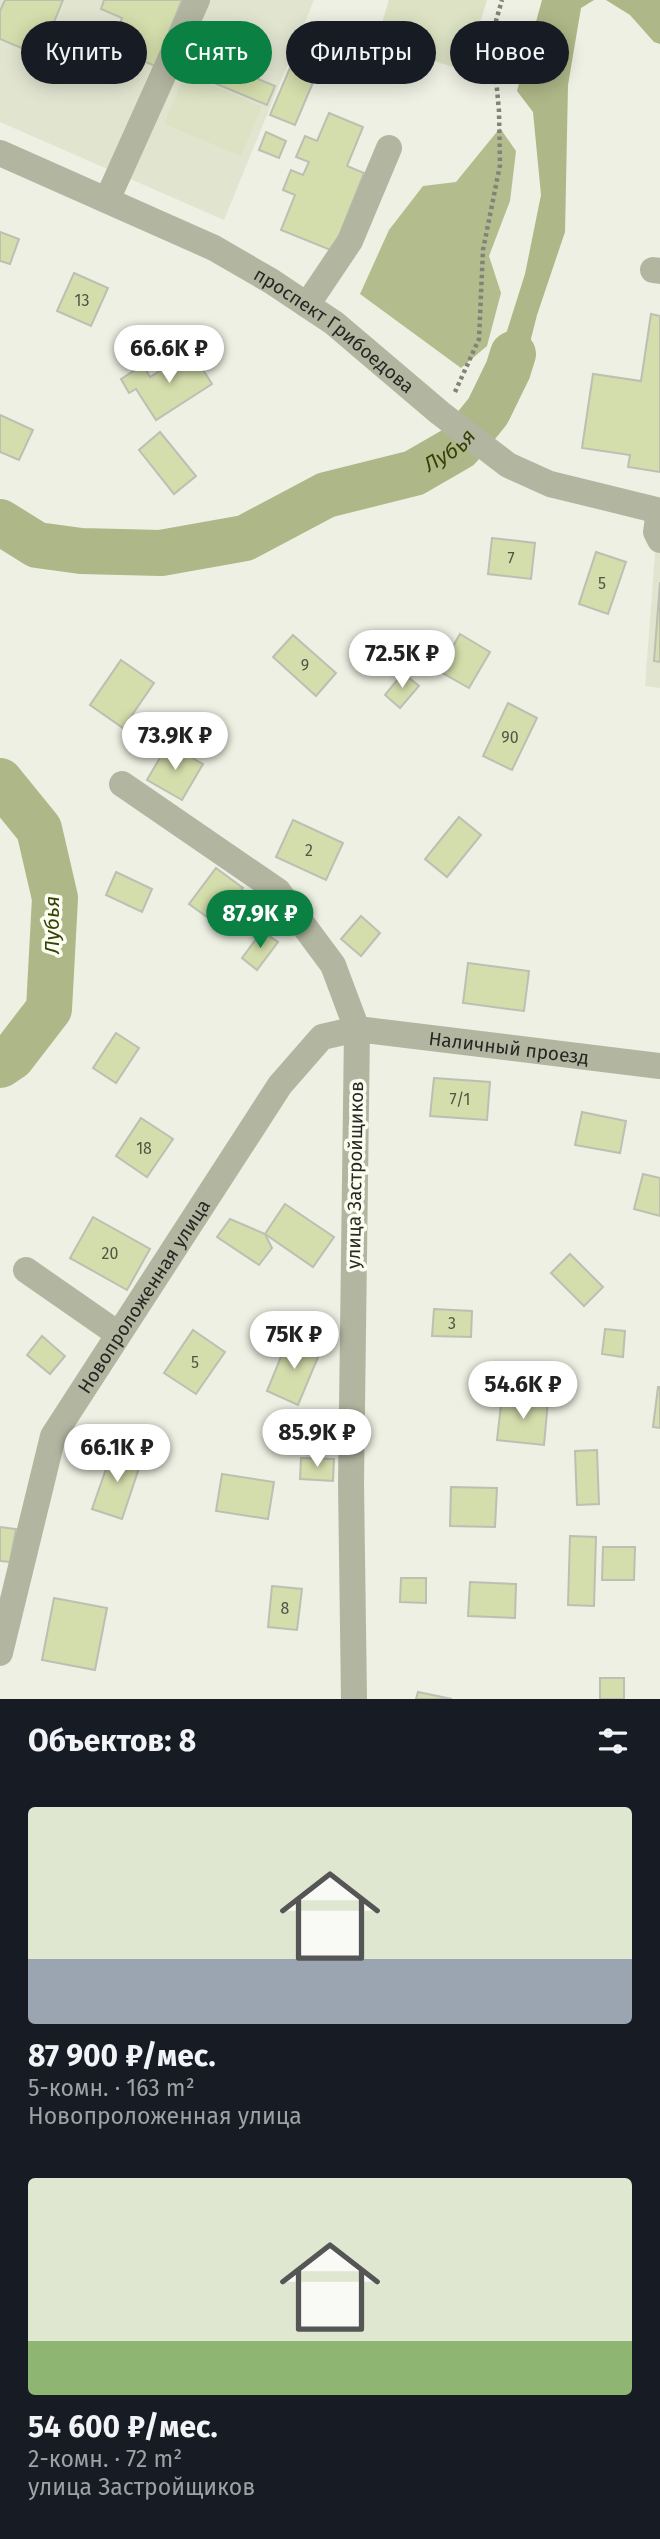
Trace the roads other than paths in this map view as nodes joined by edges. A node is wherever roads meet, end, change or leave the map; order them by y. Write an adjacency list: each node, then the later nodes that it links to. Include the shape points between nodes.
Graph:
1 (197, 0): 4 (street)
2 (389, 148): 5 (street, via 350,241)
3 (0, 153): 4 (street, проспект Грибоедова)
4 (107, 200): 5 (street, проспект Грибоедова, via 215,248)
5 (307, 305): 6 (street, проспект Грибоедова, via 446,405 488,452 508,466 550,485)
6 (659, 511): 7 (street, via 656,532)
7 (660, 540)
8 (122, 784): 9 (street, via 278,891 333,965)
9 (356, 1029): 10 (street, Наличный проезд); 12 (street, Новопроложенная улица, via 323,1037 281,1085); 14 (street, улица Застройщиков, via 351,1483)
10 (660, 1066)
11 (26, 1270): 12 (street)
12 (118, 1334): 13 (street, Новопроложенная улица, via 52,1436)
13 (0, 1653)
14 (354, 1699)

